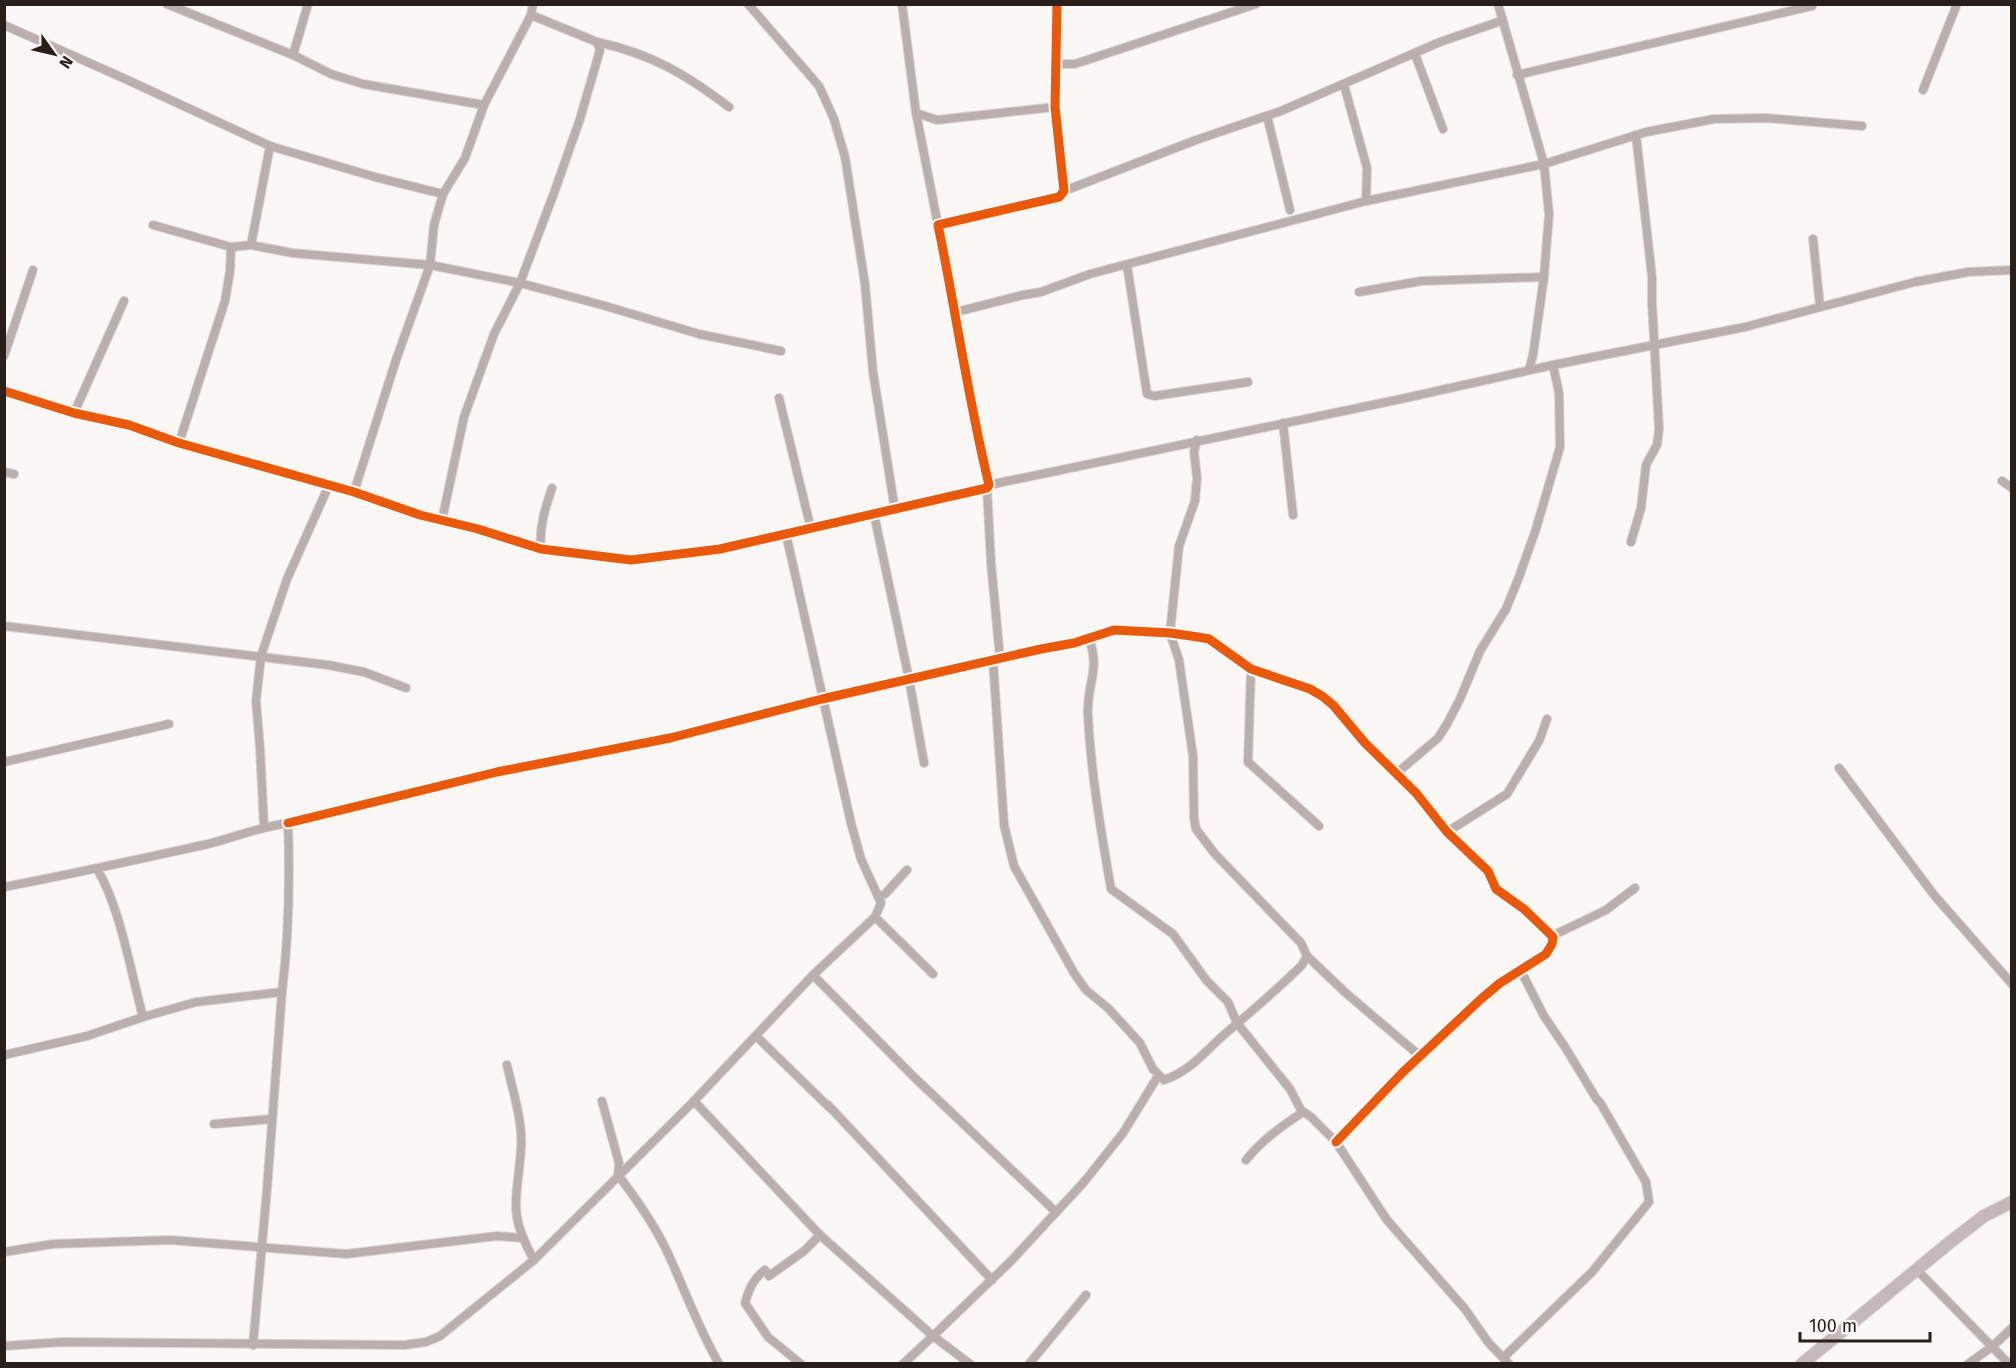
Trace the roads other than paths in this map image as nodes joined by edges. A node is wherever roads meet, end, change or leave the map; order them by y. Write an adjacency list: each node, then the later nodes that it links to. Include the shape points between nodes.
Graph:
1 (167, 4): 16 (street)
2 (308, 4): 16 (street)
3 (533, 4): 11 (street)
4 (748, 4): 68 (street, via 819,86 834,118 845,157 865,284 873,372)
5 (902, 4): 24 (street)
6 (1057, 4): 17 (street)
7 (1256, 4): 17 (street, via 1084,61)
8 (1498, 4): 12 (street)
9 (1957, 4): 20 (street)
10 (1812, 6): 18 (street)
11 (531, 15): 14 (street); 21 (street)
12 (1502, 21): 15 (street); 18 (street)
13 (4, 25): 29 (street)
14 (597, 42): 22 (street, via 644,55 686,75); 45 (street, via 600,50 580,119)
15 (1415, 54): 19 (street); 27 (street)
16 (293, 55): 21 (street, via 330,74 363,84)
17 (1056, 64): 23 (street)
18 (1517, 75): 30 (street)
19 (1344, 85): 25 (street); 33 (street, via 1367,168)
20 (1923, 90)
21 (484, 105): 32 (street, via 465,158)
22 (729, 107)
23 (1055, 107): 24 (street, via 937,120); 31 (street)
24 (916, 113): 36 (street)
25 (1267, 116): 31 (street); 34 (street)
26 (1862, 126): 28 (street, via 1775,118 1714,118)
27 (1443, 129)
28 (1636, 135): 30 (street); 50 (street, via 1652,277)
29 (270, 146): 32 (street); 38 (street)
30 (1544, 164): 33 (street); 44 (street, via 1549,214)
31 (1064, 191): 36 (street, via 1059,196)
32 (444, 194): 40 (street)
33 (1366, 201): 41 (street)
34 (1290, 210)
35 (153, 225): 39 (street)
36 (938, 225): 49 (street)
37 (1813, 239): 48 (street)
38 (251, 245): 39 (street); 40 (street, via 292,253)
39 (231, 247): 61 (street, via 225,301)
40 (430, 265): 45 (street); 67 (street)
41 (1127, 265): 49 (street, via 1041,292); 55 (street, via 1148,394)
42 (33, 270): 52 (street)
43 (2012, 270): 48 (street, via 1968,272)
44 (1544, 277): 46 (street, via 1421,281); 54 (street)
45 (520, 284): 51 (street, via 699,334); 71 (street, via 494,334 464,417)
46 (1359, 291)
47 (124, 301): 58 (street)
48 (1820, 306): 50 (street, via 1745,327)
49 (956, 312): 64 (street)
50 (1655, 345): 53 (street); 74 (street, via 1659,429 1657,445 1646,465 1641,508)
51 (781, 351)
52 (4, 356)
53 (1553, 365): 54 (street); 90 (street, via 1559,393 1560,447 1519,577 1447,724 1438,738)
54 (1528, 370): 59 (street)
55 (1248, 382)
56 (4, 391): 58 (street)
57 (779, 398): 72 (street)
58 (75, 413): 61 (street, via 129,425)
59 (1283, 423): 60 (street); 70 (street)
60 (1197, 440): 64 (street); 77 (street, via 1195,501 1179,546)
61 (179, 444): 63 (street)
62 (2002, 481): 66 (street)
63 (329, 486): 67 (street); 79 (street, via 287,579)
64 (988, 486): 68 (street); 80 (street)
65 (552, 488): 75 (street, via 543,513)
66 (2012, 488)
67 (354, 492): 71 (street)
68 (895, 510): 69 (street)
69 (874, 514): 72 (street); 82 (street)
70 (1293, 515)
71 (442, 520): 75 (street)
72 (811, 529): 73 (street)
73 (786, 534): 75 (street, via 720,549 631,560); 84 (street)
74 (1631, 542)
75 (541, 549)
76 (4, 626): 79 (street)
77 (1170, 633): 78 (street, via 1114,630); 81 (street, via 1209,639); 102 (street, via 1179,660 1190,737 1196,829 1301,943)
78 (1089, 638): 80 (street); 109 (street, via 1095,662 1087,711 1093,785 1111,889 1173,934 1207,981 1228,1002)
79 (261, 656): 83 (street, via 363,672); 93 (street, via 256,702)
80 (997, 659): 82 (street); 115 (street, via 1004,825 1014,866 1074,973 1140,1043)
81 (1251, 669): 90 (street, via 1322,696); 92 (street, via 1248,762)
82 (909, 679): 84 (street); 88 (street)
83 (406, 688)
84 (822, 699): 91 (street, via 670,738 497,772); 99 (street, via 861,859)
85 (1547, 719): 94 (street, via 1539,741 1507,794)
86 (169, 724): 87 (street)
87 (4, 762)
88 (924, 763)
89 (1839, 768): 106 (street, via 1934,895)
90 (1397, 773): 94 (street)
91 (288, 823): 93 (street); 107 (street, via 290,887)
92 (1319, 826)
93 (264, 827): 95 (street)
94 (1446, 832): 101 (street, via 1488,871 1496,889)
95 (97, 869): 97 (street); 108 (street, via 121,932)
96 (907, 870): 99 (street)
97 (4, 887)
98 (1635, 888): 101 (street, via 1606,910)
99 (879, 897): 100 (street, via 880,909)
100 (875, 917): 104 (street); 105 (street)
101 (1553, 937): 103 (street, via 1546,954)
102 (1307, 956): 109 (street, via 1302,965); 112 (street)
103 (1521, 971): 112 (street, via 1500,983); 141 (street, via 1544,1016 1646,1182 1649,1202 1592,1272)
104 (933, 974)
105 (813, 975): 110 (street); 114 (street); 127 (street)
106 (2012, 984)
107 (282, 992): 108 (street, via 196,1002); 120 (street)
108 (143, 1017): 111 (street, via 87,1036)
109 (1237, 1023): 115 (street, via 1191,1067 1164,1080); 119 (street, via 1290,1089)
110 (756, 1036): 117 (street); 118 (street)
111 (4, 1054)
112 (1420, 1056): 122 (street)
113 (507, 1065): 129 (street, via 519,1120 521,1147 514,1203)
114 (904, 1075)
115 (1158, 1076): 127 (street, via 1123,1133)
116 (602, 1101): 125 (street, via 619,1163)
117 (694, 1101): 125 (street); 128 (street)
118 (828, 1105): 123 (street); 134 (street)
119 (1303, 1112): 122 (street); 124 (street, via 1256,1147)
120 (272, 1119): 121 (street); 130 (street)
121 (214, 1124)
122 (1336, 1142): 141 (street, via 1387,1220)
123 (878, 1155)
124 (1246, 1160)
125 (618, 1175): 132 (street); 142 (street, via 640,1204 669,1256)
126 (2012, 1202): 133 (street, via 1984,1216)
127 (1056, 1212): 134 (street)
128 (820, 1235): 137 (street); 143 (street, via 804,1251 758,1276 745,1303 768,1337)
129 (522, 1238): 130 (street, via 497,1236 346,1254); 132 (street)
130 (262, 1246): 131 (street, via 116,1241 53,1244); 138 (street)
131 (4, 1252)
132 (534, 1260): 138 (street, via 454,1326 426,1342)
133 (1917, 1270): 140 (street); 147 (street)
134 (992, 1280): 137 (street)
135 (1086, 1295): 146 (street)
136 (2012, 1328): 140 (street)
137 (933, 1336): 144 (street); 145 (street)
138 (253, 1345): 139 (street, via 63,1342)
139 (4, 1346)
140 (1993, 1346): 148 (street); 149 (street)
141 (1507, 1360)
142 (718, 1364)
143 (801, 1364)
144 (903, 1364)
145 (970, 1364)
146 (1029, 1364)
147 (1802, 1364)
148 (1968, 1364)
149 (2009, 1364)

